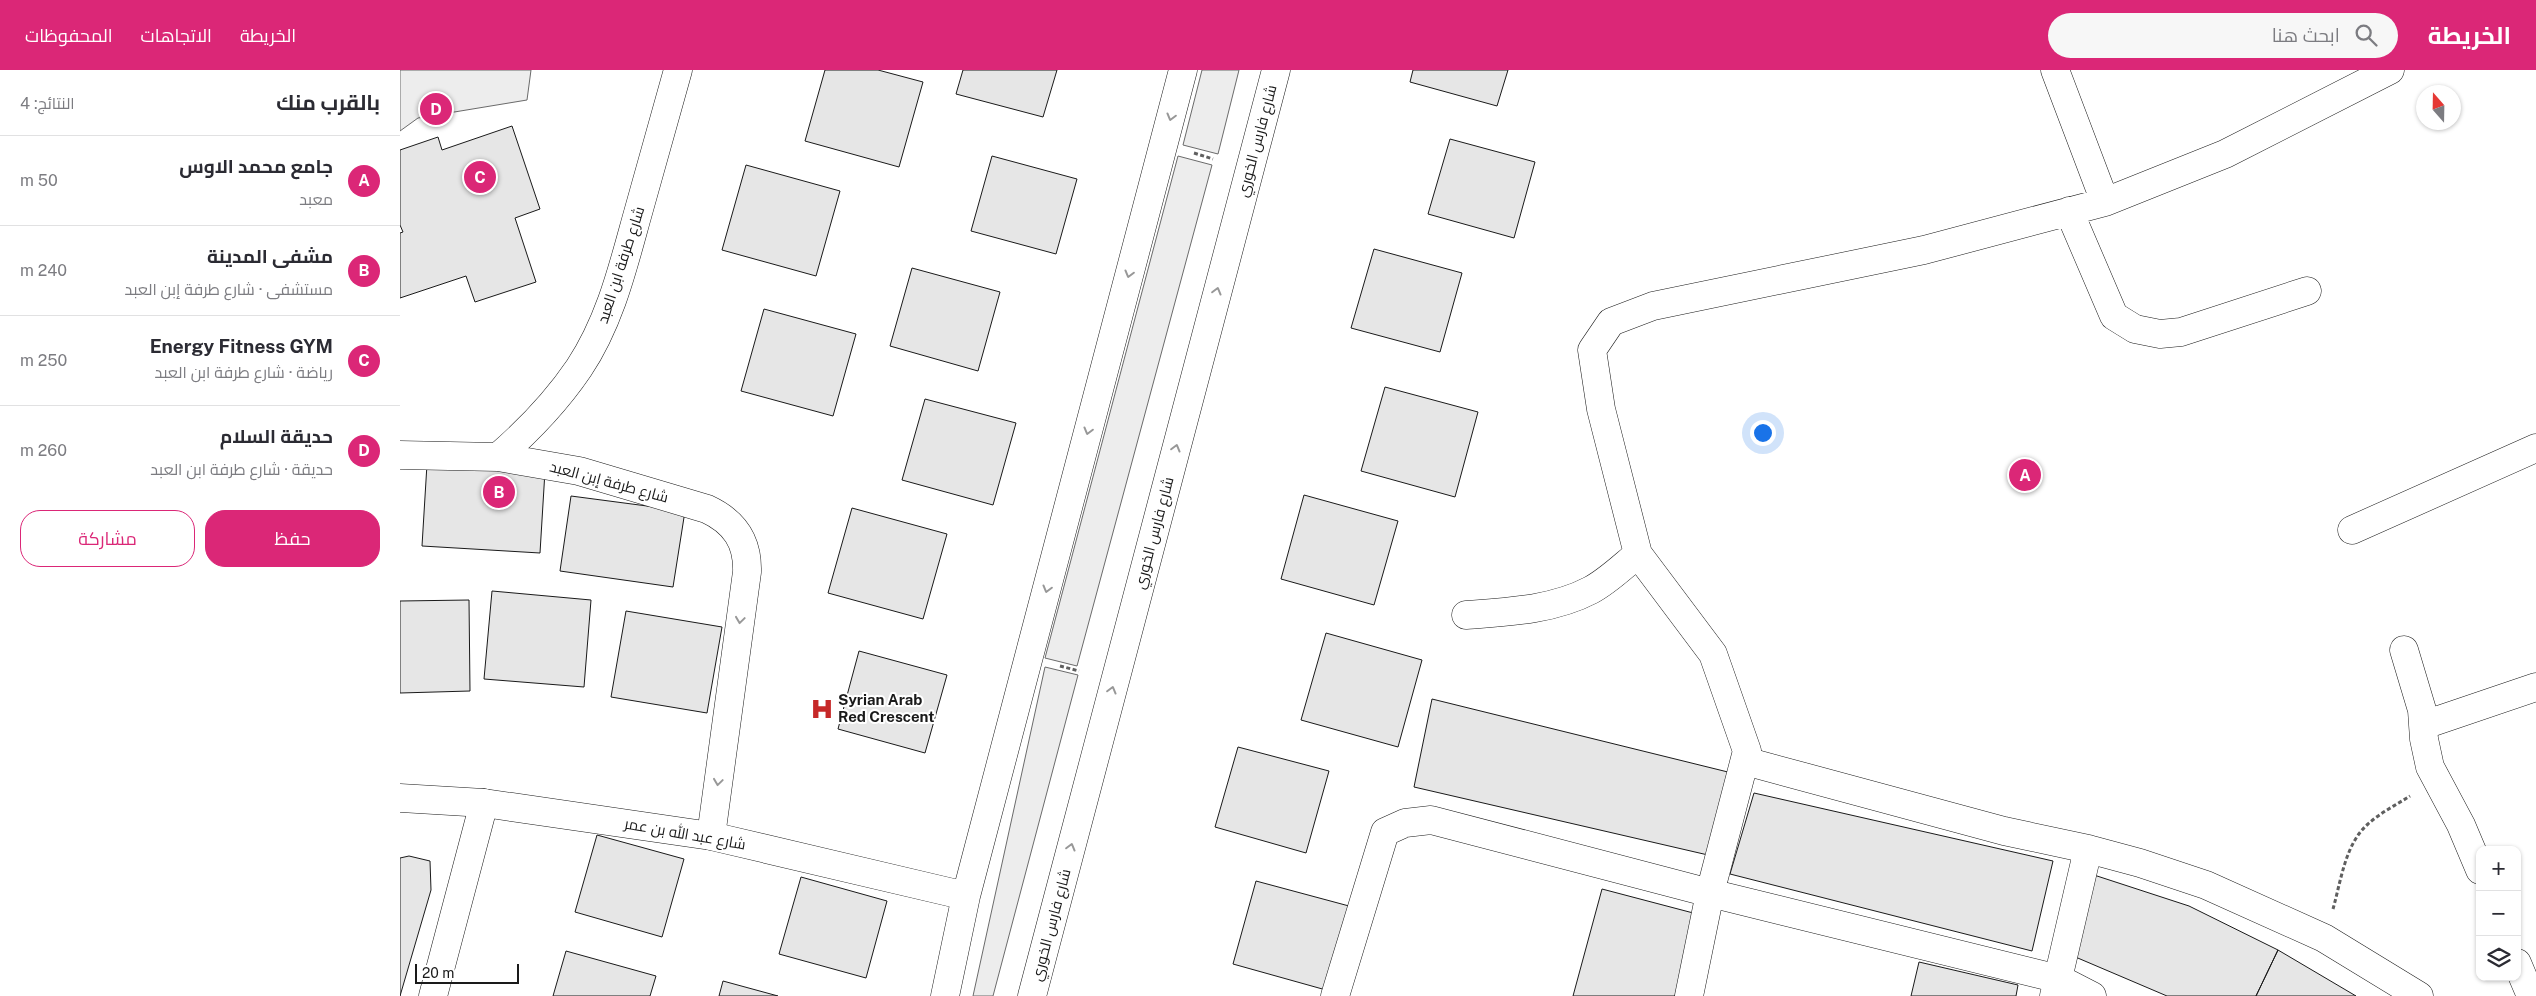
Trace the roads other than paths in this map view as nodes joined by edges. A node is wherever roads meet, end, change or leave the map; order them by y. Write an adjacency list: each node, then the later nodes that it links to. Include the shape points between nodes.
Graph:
1 (678, 70): 11 (street, شارع طرفة ابن العبد, via 615,293 600,331 556,400)
2 (1183, 70): 25 (street, one-way to 25)
3 (1276, 70): 30 (street, شارع فارس الخوري, one-way to 3)
4 (2055, 70): 6 (street)
5 (2390, 70): 6 (street, via 2224,154)
6 (2105, 202): 7 (street)
7 (2069, 212): 8 (street, via 2114,316 2135,329 2160,334 2181,332); 13 (street, via 1924,250 1653,306 1611,322 1592,350 1601,410)
8 (2307, 291)
9 (2536, 448): 12 (street)
10 (400, 455): 11 (street, شارع طرفة إبن العبد)
11 (498, 457): 21 (street, شارع طرفة إبن العبد, one-way to 21, via 579,471 721,516 743,541 747,572)
12 (2352, 530)
13 (1638, 554): 14 (street, via 1594,589 1566,602); 18 (street, via 1713,654 1747,751)
14 (1466, 615)
15 (2404, 650): 17 (street, via 2419,696)
16 (2536, 687): 17 (street)
17 (2424, 725): 23 (street, via 2426,755)
18 (1745, 761): 22 (street, via 2004,831); 24 (street)
19 (400, 798): 20 (street, شارع عبد الله بن عمر)
20 (484, 802): 21 (street, شارع عبد الله بن عمر); 28 (street)
21 (711, 836): 25 (street, شارع عبد الله بن عمر)
22 (2088, 849): 27 (street); 34 (street, via 2206,885 2324,938)
23 (2476, 861)
24 (1710, 893): 27 (street); 31 (street, via 1431,820 1405,823 1385,832); 32 (street)
25 (966, 896): 29 (street)
26 (2521, 973): 35 (street)
27 (2056, 988): 33 (street)
28 (433, 996)
29 (945, 996)
30 (1032, 996)
31 (1335, 996)
32 (1689, 996)
33 (2092, 996)
34 (2419, 996)
35 (2530, 996)

